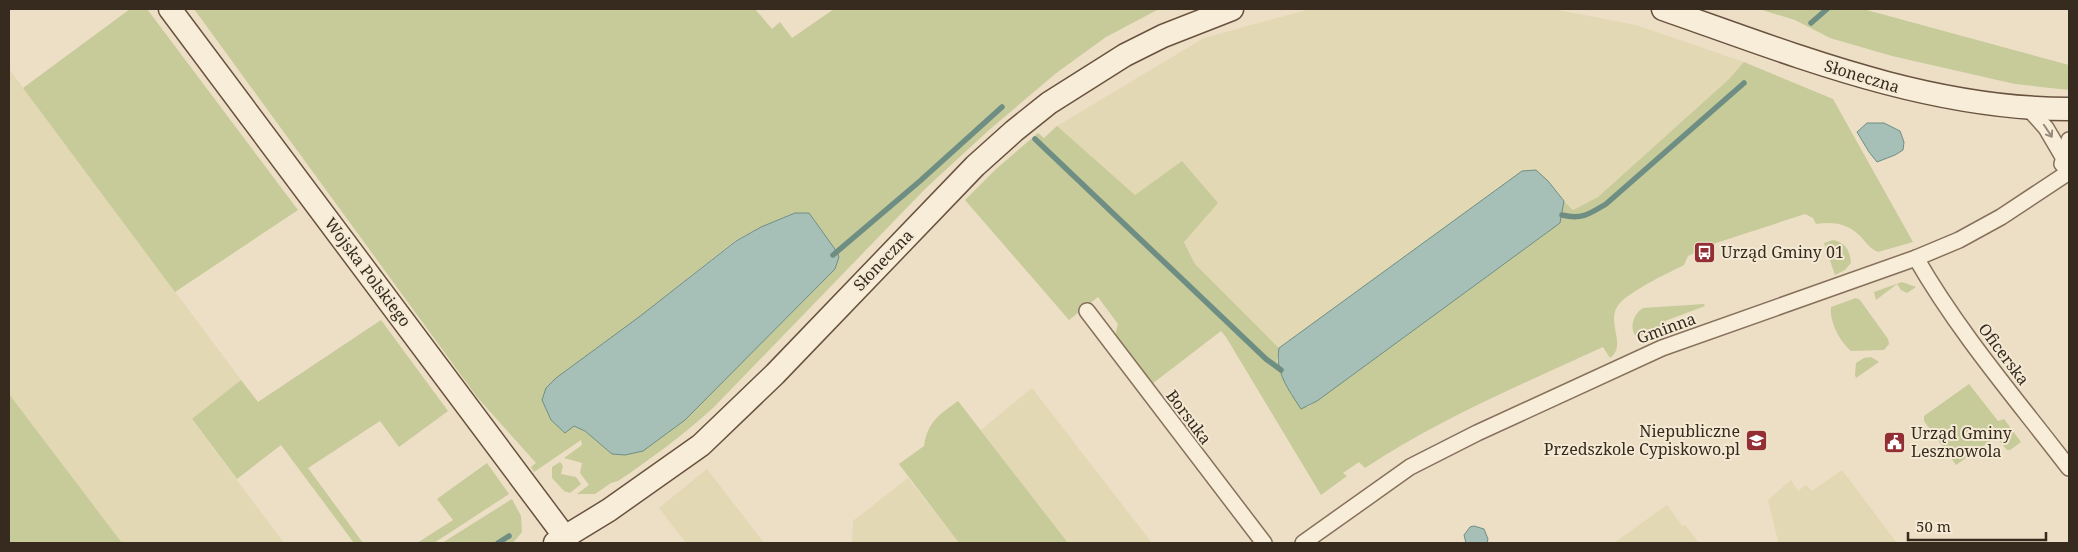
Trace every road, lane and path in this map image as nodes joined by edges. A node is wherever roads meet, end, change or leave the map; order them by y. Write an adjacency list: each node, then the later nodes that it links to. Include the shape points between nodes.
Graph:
1 (170, 9): 12 (main road, Wojska Polskiego)
2 (1232, 9): 12 (main road, Słoneczna, via 1125,55 1042,109 982,160 934,207 775,374 701,445)
3 (1663, 9): 4 (main road, Słoneczna, via 1800,57 1910,90)
4 (2030, 108): 5 (main road, Słoneczna); 7 (street, one-way to 7)
5 (2069, 110)
6 (2069, 140): 7 (street, Gminna)
7 (2063, 157): 8 (street, Gminna)
8 (2065, 176): 9 (street, Gminna, via 1960,240)
9 (1916, 258): 11 (street, Oficerska, via 1975,346); 14 (street, Gminna, via 1636,358 1410,467)
10 (1087, 311): 13 (street, Borsuka)
11 (2069, 468)
12 (560, 540)
13 (1264, 543)
14 (1303, 543)

